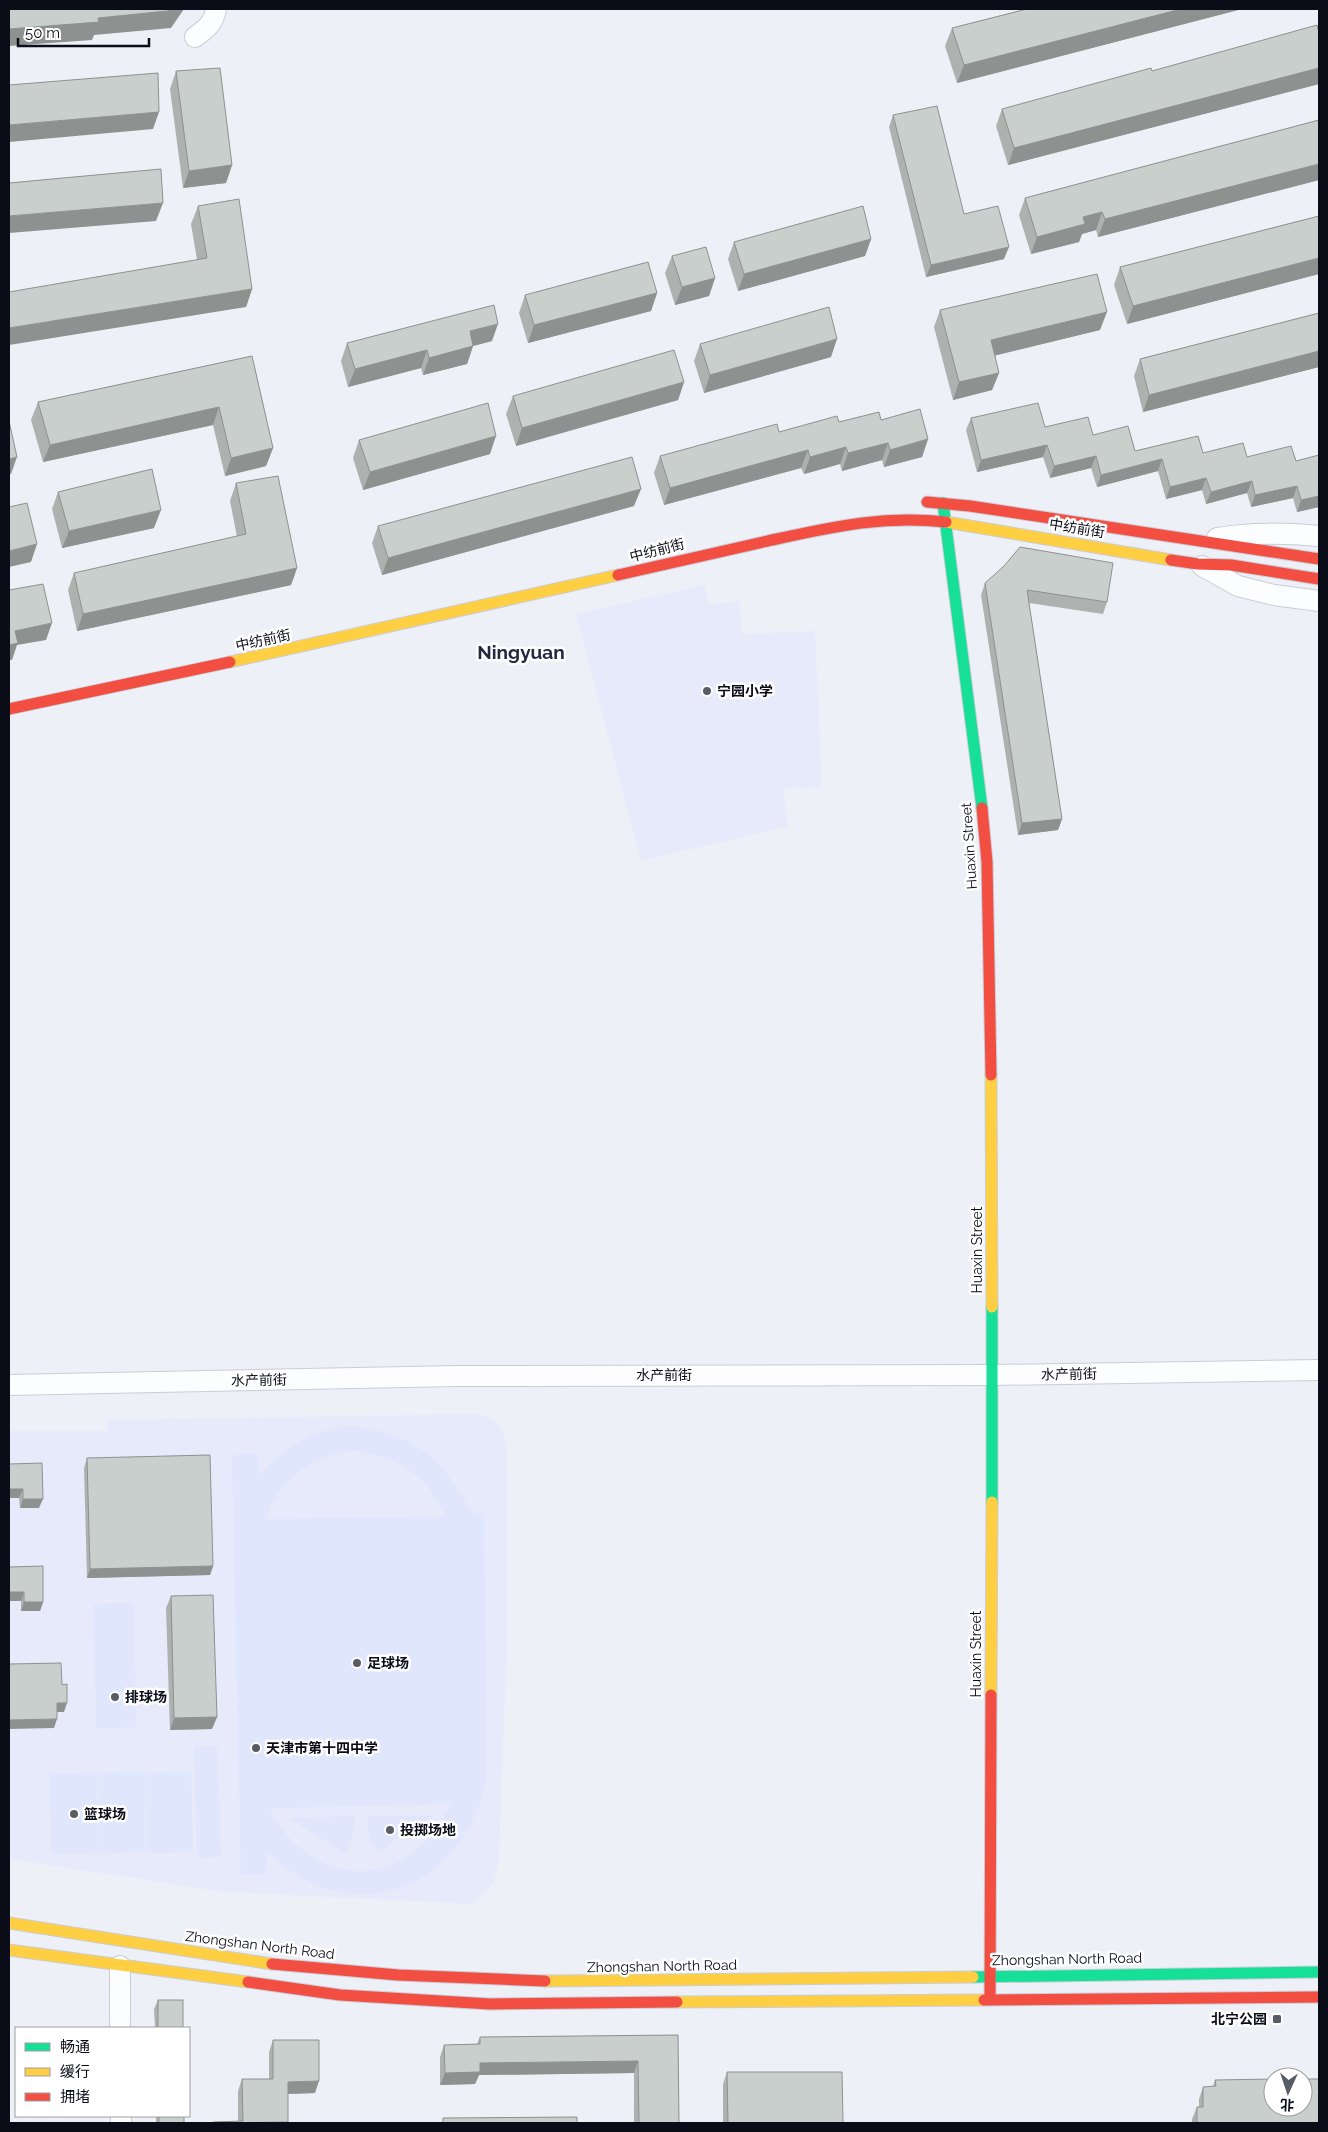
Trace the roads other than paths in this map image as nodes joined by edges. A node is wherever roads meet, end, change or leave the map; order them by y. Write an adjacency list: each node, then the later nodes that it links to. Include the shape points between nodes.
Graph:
1 (216, 9): 2 (street, via 208,27)
2 (195, 37)
3 (915, 502): 4 (street)
4 (943, 503): 5 (street, Huaxin Street); 7 (street)
5 (944, 522): 9 (street, 中纺前街); 12 (street, 中纺前街, via 899,519 837,526 325,642); 14 (street, Huaxin Street, via 987,862)
6 (1319, 536): 7 (street, via 1246,533)
7 (1204, 541): 8 (street)
8 (1319, 559)
9 (1198, 564): 10 (street, 中纺前街); 11 (street, via 1238,586)
10 (1319, 579)
11 (1319, 601)
12 (9, 709)
13 (1319, 1370): 14 (street, 水产前街)
14 (993, 1375): 15 (street, 水产前街, via 457,1376); 20 (street, Huaxin Street)
15 (9, 1385)
16 (9, 1923): 20 (street, Zhongshan North Road, via 288,1965 410,1977 578,1982)
17 (9, 1950): 18 (street)
18 (120, 1966): 22 (street, via 340,1995 490,2004); 23 (street)
19 (1319, 1972): 20 (street, Zhongshan North Road)
20 (989, 1975): 22 (street, Huaxin Street)
21 (1319, 1996): 22 (street)
22 (990, 1999)
23 (120, 2027)

